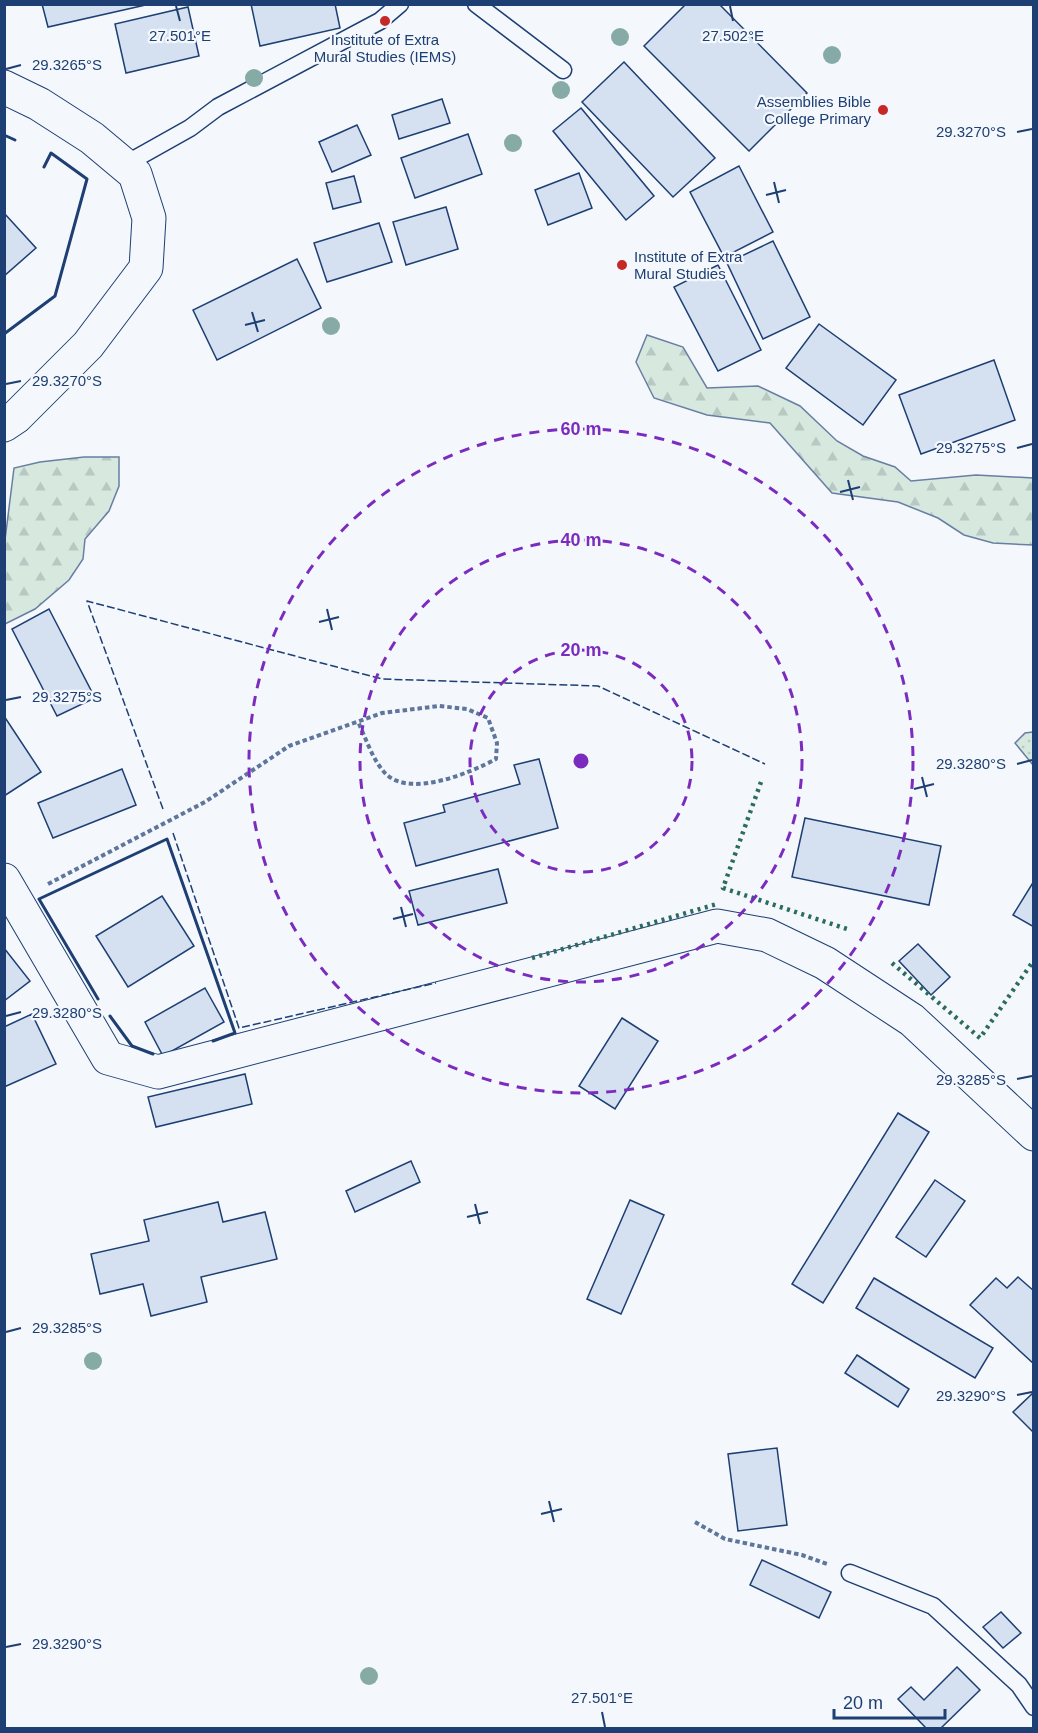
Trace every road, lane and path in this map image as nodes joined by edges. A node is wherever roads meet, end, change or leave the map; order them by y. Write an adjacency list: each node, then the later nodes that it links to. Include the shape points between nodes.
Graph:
1 (400, 4): 5 (lane, via 380,21 218,107 190,128)
2 (476, 4): 3 (lane)
3 (563, 70)
4 (4, 87): 5 (street, via 92,138)
5 (124, 165): 6 (street, via 135,174 149,218 146,268 88,345)
6 (4, 425)
7 (358, 722): 7 (path, via 385,774 400,784 432,783 496,759 496,743 488,718 467,709 439,706 382,713); 8 (path, via 289,746 205,802 50,883)
8 (10, 889): 9 (street, via 108,1058 158,1071 717,926 767,935 845,976 912,1020)
9 (1034, 1134)
10 (695, 1522): 11 (path, via 725,1539 801,1555)
11 (850, 1573): 12 (lane, via 933,1606 1019,1685)
12 (1034, 1707)

